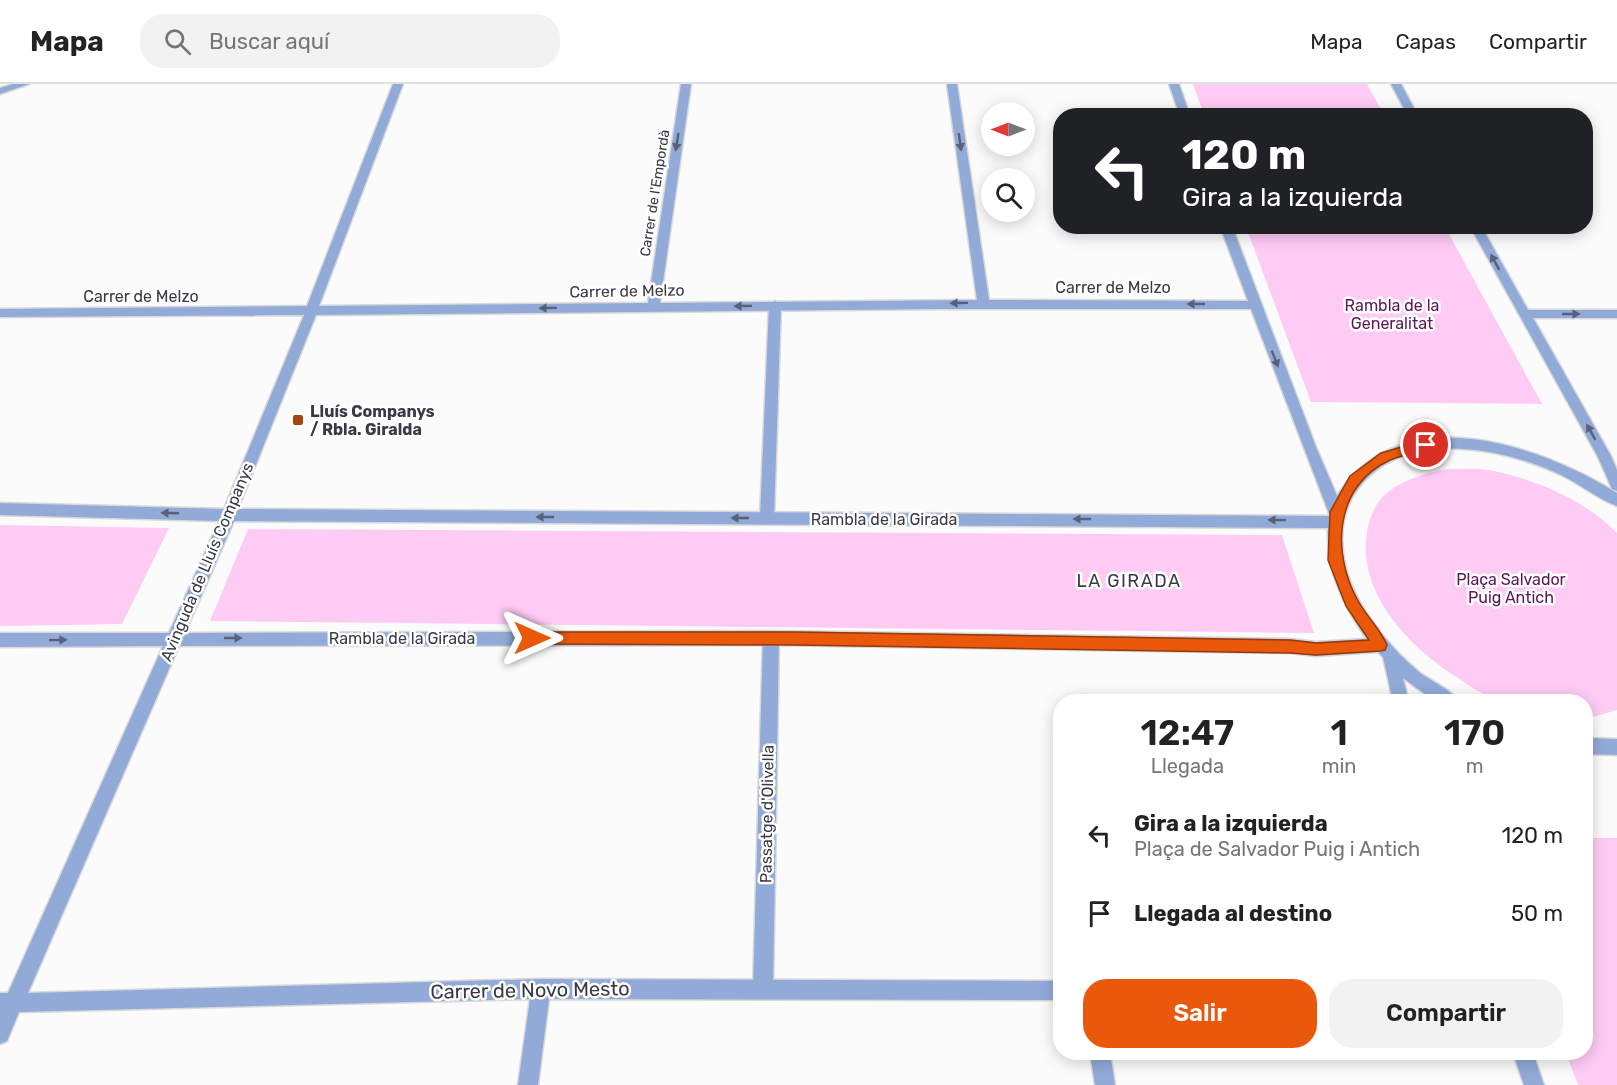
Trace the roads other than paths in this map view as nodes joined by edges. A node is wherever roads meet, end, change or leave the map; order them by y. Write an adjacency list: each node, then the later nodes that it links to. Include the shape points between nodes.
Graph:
1 (24, 84): 7 (street)
2 (398, 84): 16 (street, Avinguda de Lluís Companys)
3 (686, 84): 15 (street, Carrer de l'Empordà, one-way to 15)
4 (952, 84): 12 (street, one-way to 12)
5 (1174, 84): 8 (street)
6 (1396, 84): 9 (street)
7 (0, 92)
8 (1182, 108)
9 (1409, 108)
10 (1229, 234): 14 (street)
11 (1480, 234): 18 (street, one-way to 11)
12 (983, 303): 13 (street, Carrer de Melzo, one-way to 13); 14 (street, Carrer de Melzo, one-way to 12)
13 (775, 305): 15 (street, Carrer de Melzo, one-way to 15); 25 (street)
14 (1254, 305): 24 (street, one-way to 24)
15 (652, 307): 16 (street, Carrer de Melzo, one-way to 16)
16 (311, 312): 17 (street, Carrer de Melzo); 23 (street, Avinguda de Lluís Companys)
17 (0, 313)
18 (1525, 314): 19 (street, one-way to 19); 20 (street, one-way to 18)
19 (1617, 314)
20 (1617, 485)
21 (1617, 500): 24 (street, via 1577,475 1525,454 1473,443 1426,445 1385,457 1354,479)
22 (0, 508): 23 (street, Rambla de la Girada, one-way to 22)
23 (229, 515): 25 (street, Rambla de la Girada, one-way to 23); 26 (street, Avinguda de Lluís Companys)
24 (1336, 517): 25 (street, Rambla de la Girada, one-way to 25); 29 (street, via 1335,560 1351,602)
25 (766, 518)
26 (174, 638): 27 (street, Rambla de la Girada, one-way to 27); 28 (street, Rambla de la Girada, one-way to 26); 37 (street, Avinguda de Lluís Companys)
27 (771, 638): 29 (street, Rambla de la Girada); 35 (street, Passatge d'Olivella)
28 (0, 640)
29 (1385, 650): 30 (street); 31 (street)
30 (1399, 694)
31 (1436, 694)
32 (1593, 746): 33 (street)
33 (1617, 747)
34 (541, 989): 35 (street, Carrer de Novo Mesto); 37 (street, Carrer de Novo Mesto); 41 (street)
35 (763, 989): 36 (street, Carrer de Novo Mesto)
36 (1053, 991)
37 (7, 1003): 38 (street, Avinguda de Lluís Companys)
38 (0, 1034)
39 (1101, 1060): 42 (street)
40 (1525, 1060): 43 (street)
41 (528, 1085)
42 (1105, 1085)
43 (1534, 1085)

